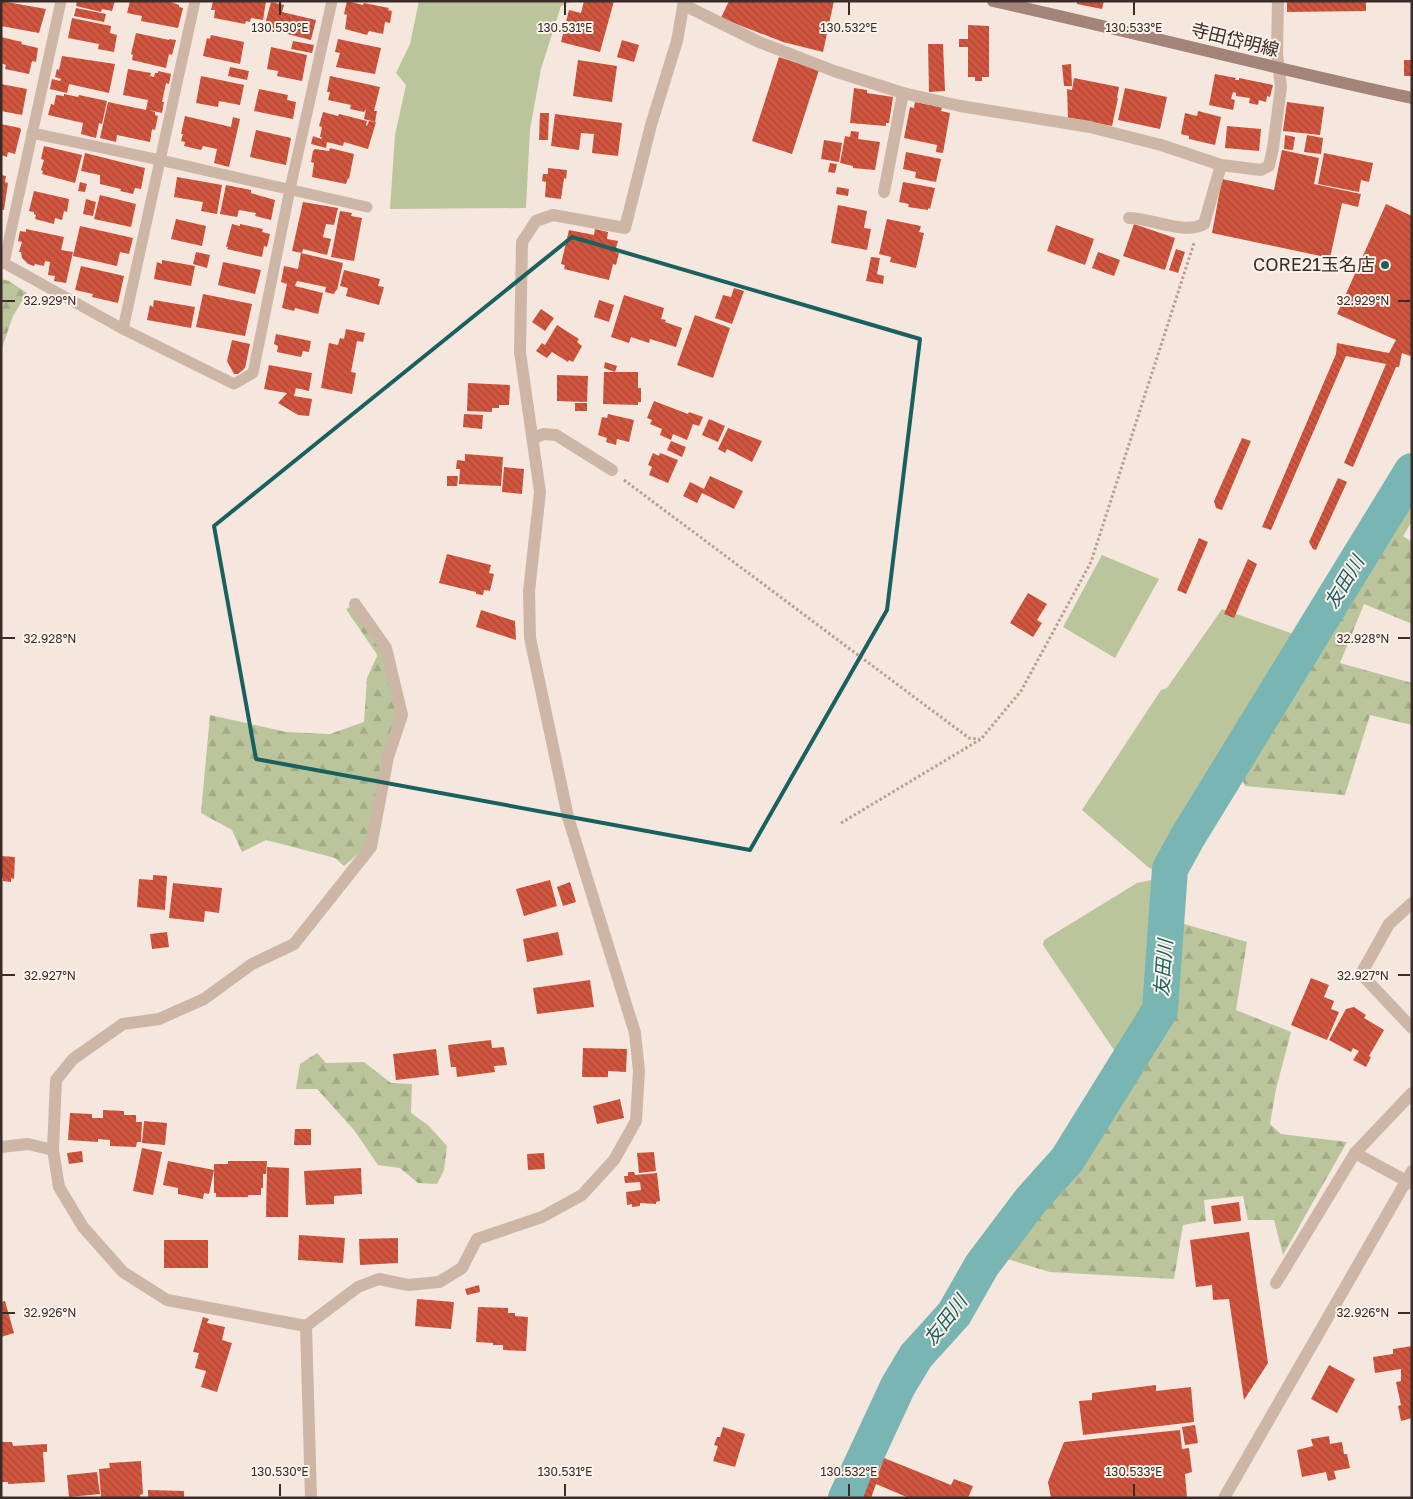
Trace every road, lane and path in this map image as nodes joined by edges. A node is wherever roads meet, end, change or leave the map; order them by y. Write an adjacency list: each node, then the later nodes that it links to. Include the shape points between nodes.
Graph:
1 (61, 1): 10 (lane)
2 (195, 1): 11 (lane)
3 (332, 1): 13 (lane)
4 (993, 1): 7 (main road, 寺田岱明線)
5 (1278, 1): 7 (street)
6 (684, 3): 8 (street, via 758,42 834,71); 20 (street, via 678,41 651,125 625,228 553,215 536,221 522,242 520,352)
7 (1279, 69): 9 (main road, 寺田岱明線); 12 (street, via 1281,87 1269,166 1261,170)
8 (903, 92): 12 (street, via 960,106 1090,127); 14 (street)
9 (1412, 98)
10 (32, 133): 11 (lane); 18 (lane)
11 (160, 160): 13 (lane); 19 (lane)
12 (1221, 165): 17 (street, via 1204,224)
13 (290, 189): 15 (lane); 19 (lane, via 253,373 234,384)
14 (884, 192)
15 (368, 207)
16 (1129, 218): 17 (street)
17 (1197, 228): 23 (path, via 1091,562 1021,692)
18 (2, 262): 19 (lane)
19 (123, 329)
20 (533, 438): 21 (street, via 544,434 556,436); 33 (street, via 540,492 529,591 530,638 568,816 634,1033 639,1071 636,1121 614,1160 582,1195 542,1217 477,1239 462,1268 439,1282 408,1285 379,1279 358,1287)
21 (612, 470): 23 (path, via 969,738)
22 (355, 604): 29 (street, via 386,648 402,715 388,757 372,847 294,944 252,964 204,999 159,1019 124,1024 73,1059 56,1080)
23 (981, 739): 24 (path)
24 (841, 823)
25 (1412, 903): 26 (street, via 1389,924 1361,974)
26 (1412, 1028)
27 (1412, 1093): 30 (street)
28 (1, 1147): 29 (street, via 28,1144)
29 (53, 1150): 33 (street, via 59,1187 83,1227 123,1272 167,1300)
30 (1356, 1153): 31 (street); 32 (street)
31 (1410, 1178): 35 (street)
32 (1276, 1283)
33 (306, 1326): 34 (street)
34 (311, 1498)
35 (1224, 1498)

